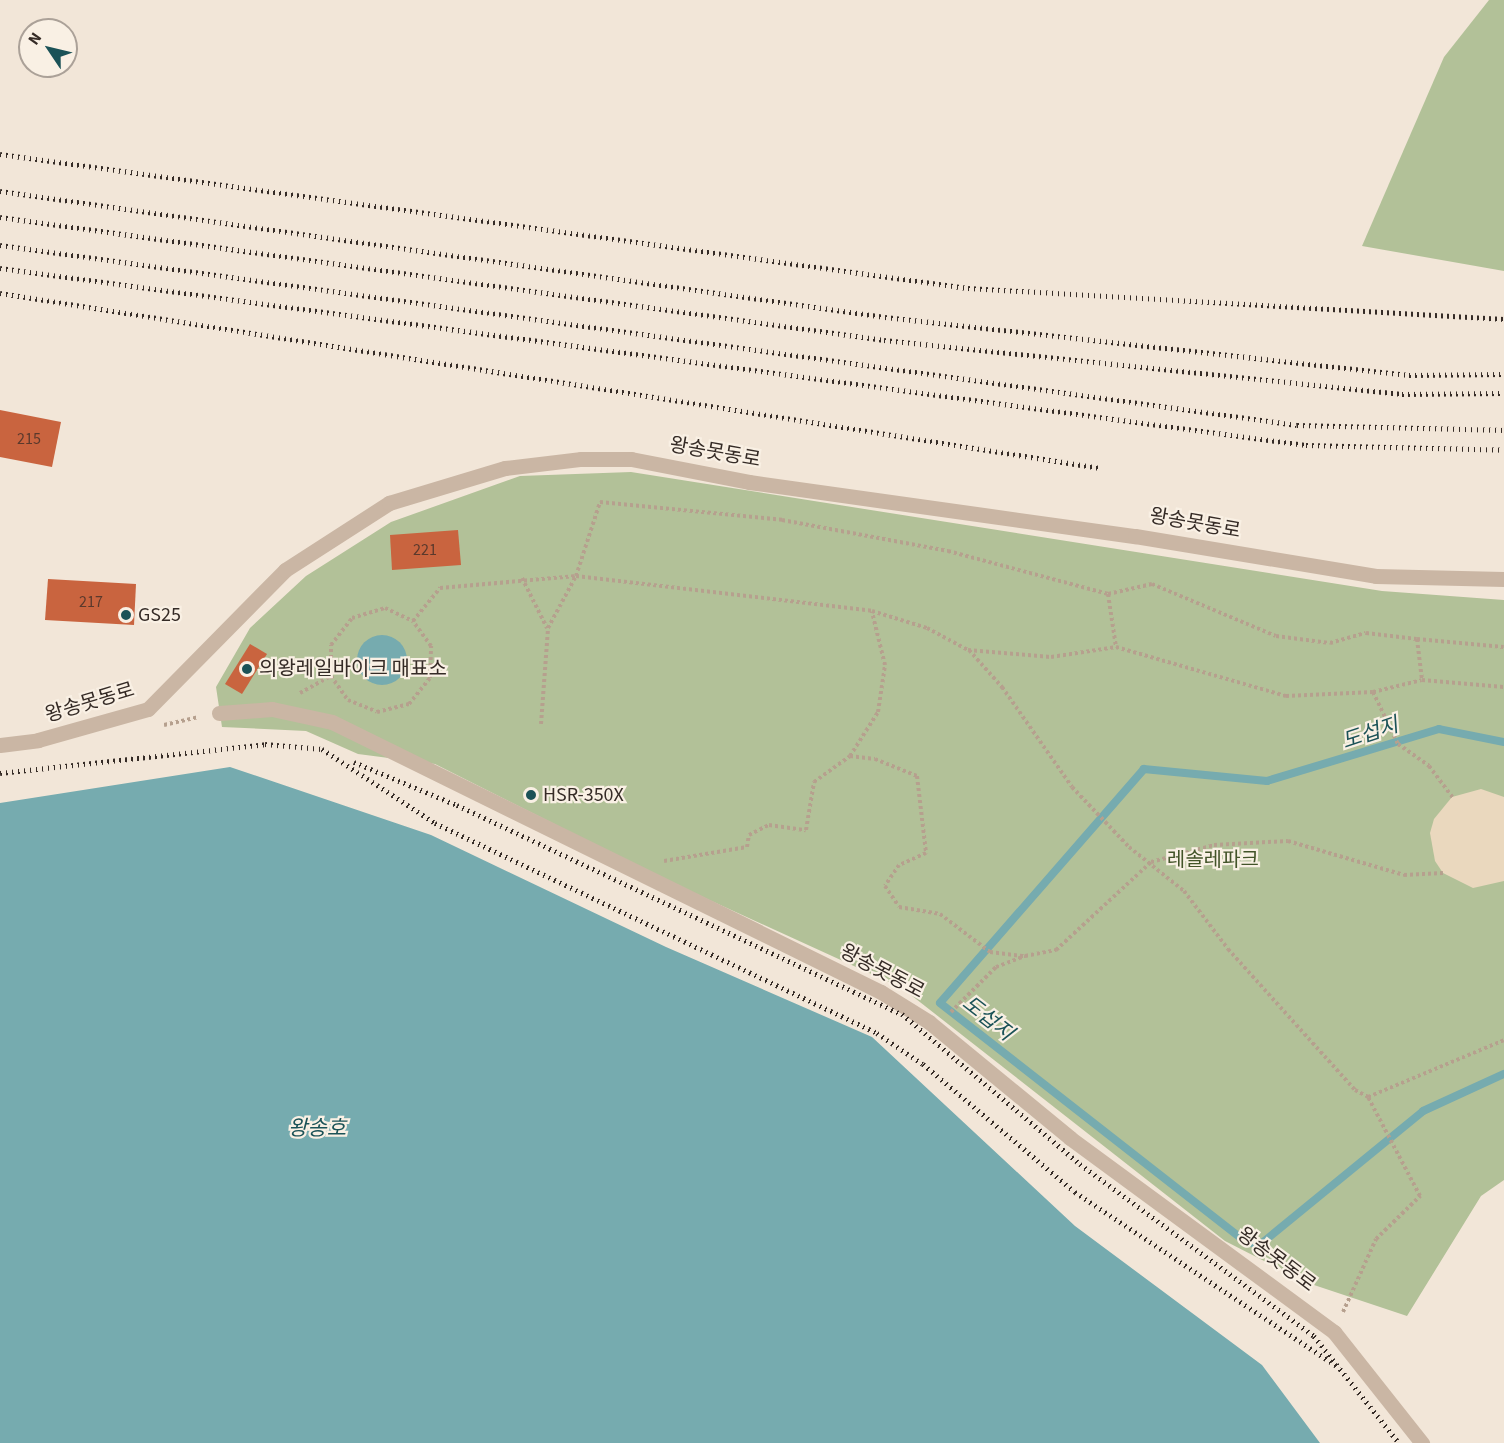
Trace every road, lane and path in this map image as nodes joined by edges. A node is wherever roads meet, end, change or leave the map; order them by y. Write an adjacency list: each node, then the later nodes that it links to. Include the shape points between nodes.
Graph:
1 (576, 576): 2 (path); 4 (path, via 600,502 783,520 948,551); 5 (path); 7 (path)
2 (521, 578): 6 (path, via 440,588); 7 (path)
3 (1504, 579): 19 (street, 왕송못동로, via 1376,576 1135,536 749,482 631,459 581,459 505,468 389,503 285,570 148,709 38,740)
4 (1108, 594): 8 (path, via 1152,584 1276,636 1330,643 1366,633); 9 (path)
5 (872, 611): 11 (path, via 927,628); 20 (path, via 885,665 878,712)
6 (413, 621): 12 (path, via 385,608 352,618 331,645); 12 (path, via 431,646 430,678 409,704 377,712 348,700)
7 (548, 628): 18 (path)
8 (1417, 639): 10 (path); 13 (path)
9 (1116, 647): 11 (path, via 1051,657); 15 (path, via 1286,696)
10 (1504, 647)
11 (968, 650): 23 (path, via 1002,687 1080,795)
12 (331, 676): 16 (path)
13 (1422, 680): 14 (path); 15 (path)
14 (1504, 687)
15 (1373, 692): 21 (path, via 1390,729 1413,758 1429,766)
16 (272, 709): 17 (street, 왕송못동로); 29 (street, 왕송못동로, via 332,722 881,992 929,1022 1070,1138)
17 (219, 713)
18 (541, 724)
19 (0, 745)
20 (850, 756): 22 (path, via 814,782 806,830 769,825 749,835 747,847); 25 (path, via 875,759 917,776 926,853 899,865 885,886 899,907 940,914 990,952)
21 (1452, 797)
22 (691, 857)
23 (1151, 862): 24 (path, via 1214,845 1288,841 1404,875); 25 (path, via 1056,950); 28 (path, via 1184,891 1292,1022 1356,1090)
24 (1443, 873)
25 (1025, 956): 26 (path, via 996,967)
26 (955, 1009)
27 (1504, 1040): 28 (path)
28 (1368, 1096): 29 (path, via 1420,1196 1376,1239)
29 (1334, 1332): 30 (street, 왕송못동로)
30 (1422, 1443)

